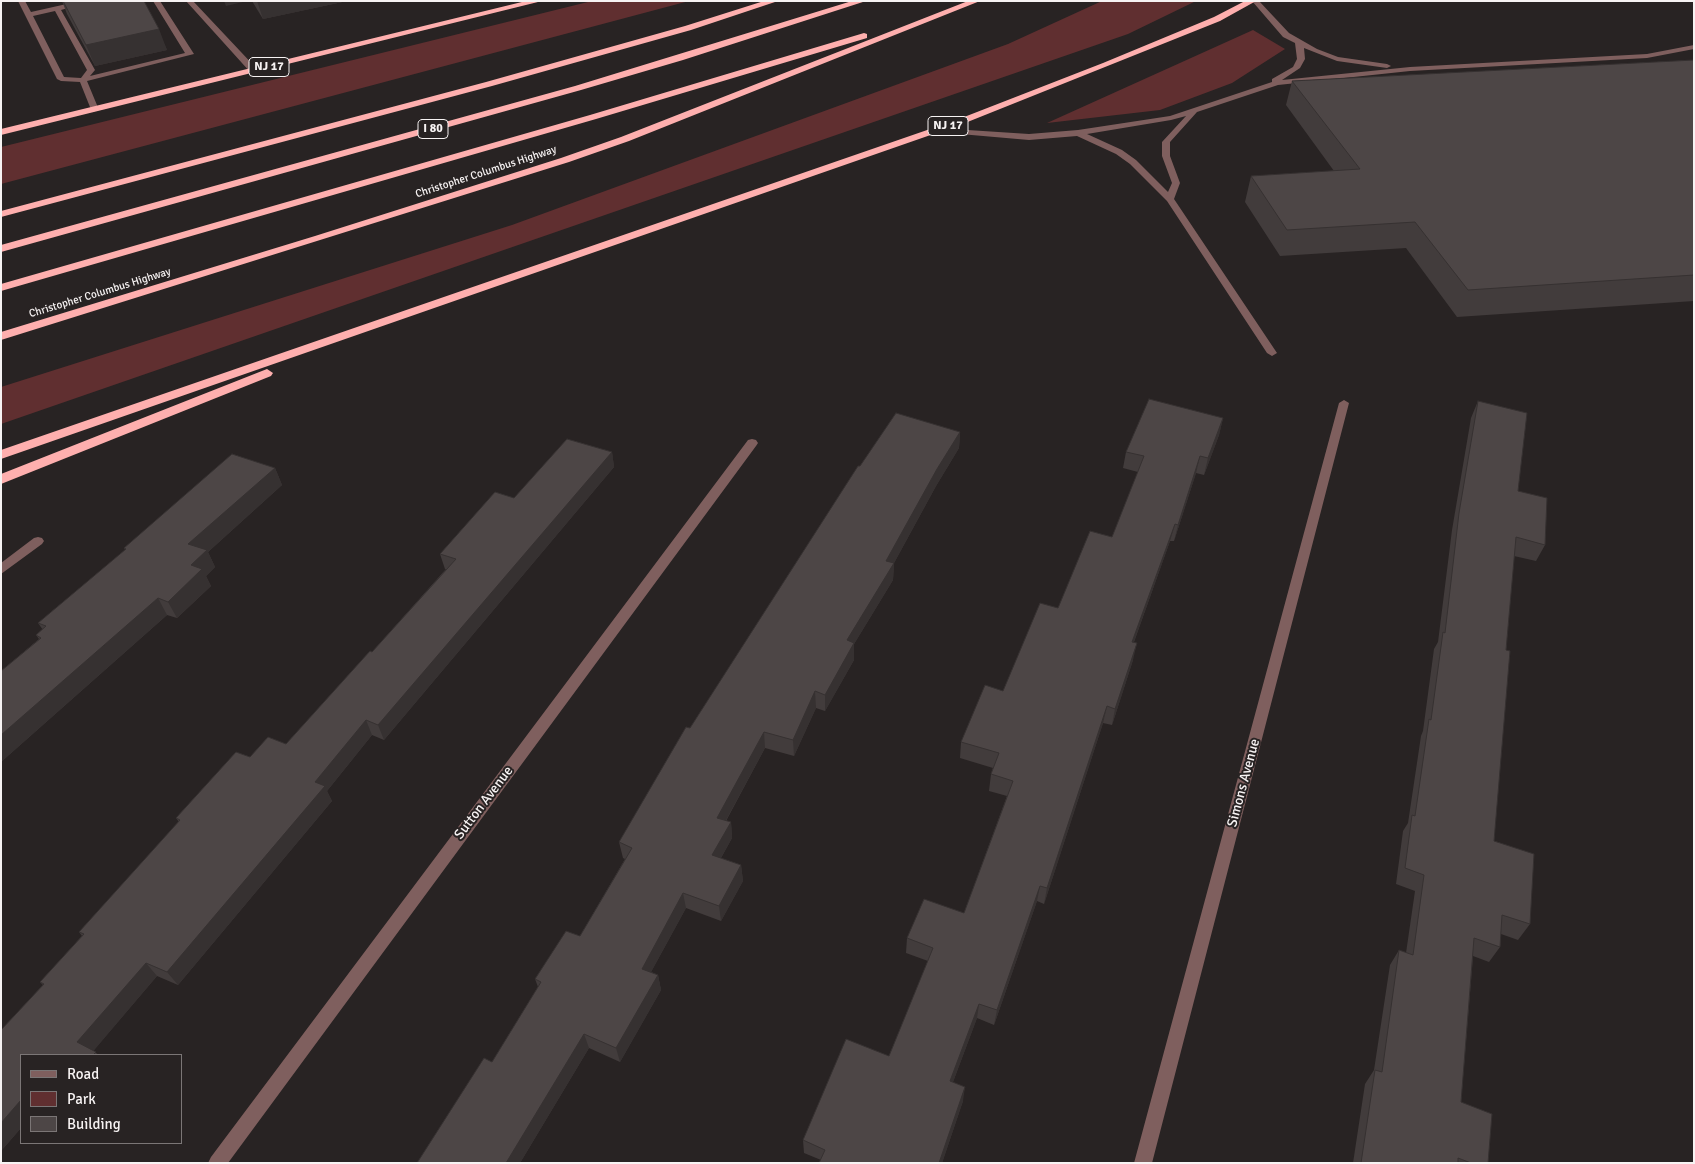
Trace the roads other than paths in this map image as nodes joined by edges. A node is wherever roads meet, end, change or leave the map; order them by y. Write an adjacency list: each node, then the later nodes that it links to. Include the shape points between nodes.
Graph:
1 (21, 1): 11 (street)
2 (90, 1): 10 (street)
3 (156, 1): 16 (street, via 190,54)
4 (189, 1): 15 (street)
5 (538, 1): 15 (highway, NJ 17)
6 (774, 1): 24 (highway, I 80, via 498,81)
7 (862, 1): 25 (highway, I 80, via 606,80)
8 (1254, 1): 12 (street, via 1286,34); 20 (highway, NJ 17, via 1106,65)
9 (972, 3): 26 (highway, Christopher Columbus Highway / I 80, via 593,117); 28 (highway, Christopher Columbus Highway / I 80, via 565,160)
10 (57, 9): 11 (street); 16 (street, via 91,70)
11 (29, 15): 16 (street, via 61,79)
12 (1300, 42): 14 (street, via 1337,59); 17 (street, via 1301,59 1296,68)
13 (1694, 47): 14 (street, via 1647,56)
14 (1410, 68): 17 (street, via 1328,76 1277,83)
15 (254, 70): 19 (highway, NJ 17)
16 (83, 80): 19 (street)
17 (1264, 88): 18 (street)
18 (1196, 109): 22 (street, via 1171,118); 23 (street, via 1166,142 1166,156 1176,183)
19 (95, 110): 21 (highway, NJ 17)
20 (937, 130): 22 (street, via 1029,137); 27 (highway, NJ 17)
21 (1, 132)
22 (1078, 133): 23 (street, via 1133,162)
23 (1170, 199): 29 (street)
24 (1, 214)
25 (1, 249)
26 (1, 288)
27 (464, 294): 32 (highway, NJ 17); 33 (highway)
28 (1, 336)
29 (1272, 353)
30 (1344, 403): 37 (street, Simons Avenue)
31 (752, 443): 36 (street, Sutton Avenue)
32 (1, 456)
33 (1, 479)
34 (38, 540): 35 (street)
35 (1, 570)
36 (217, 1163)
37 (1143, 1163)

